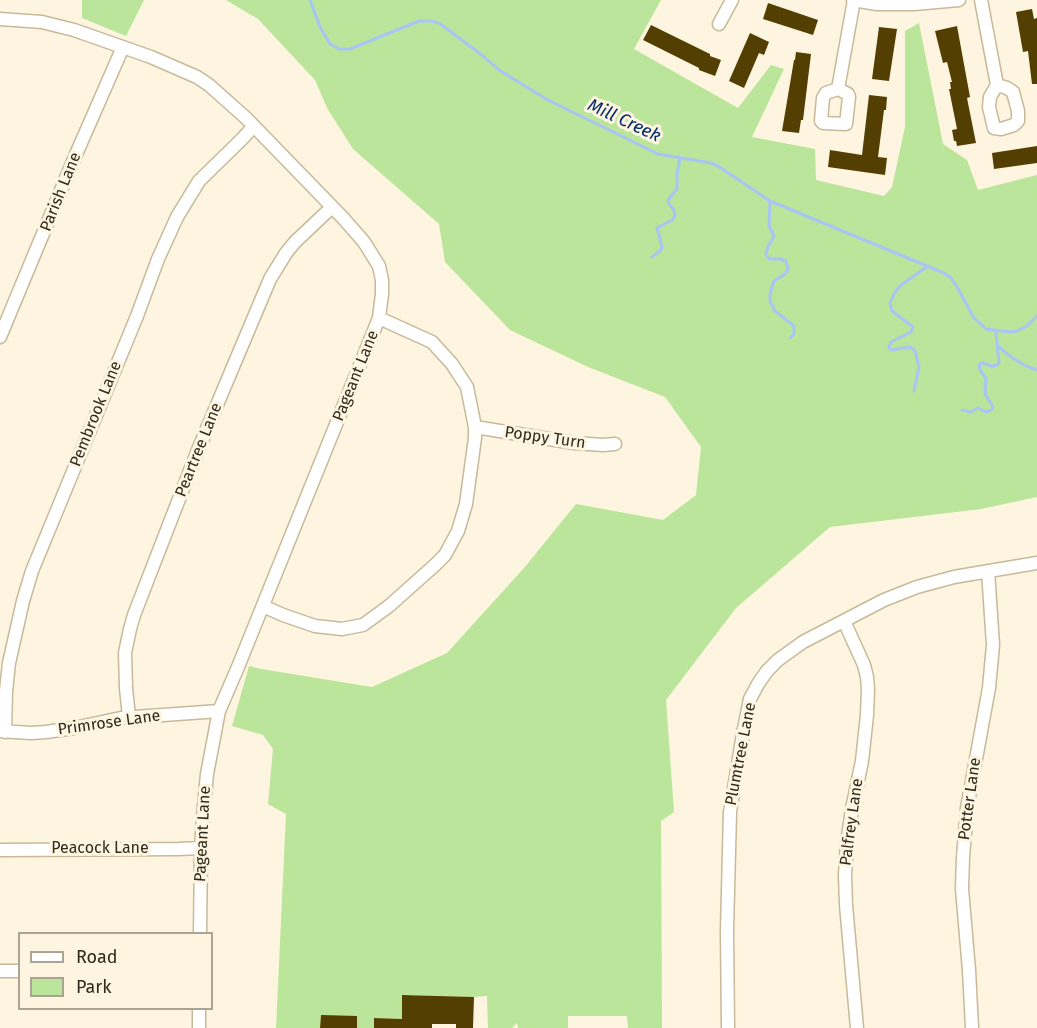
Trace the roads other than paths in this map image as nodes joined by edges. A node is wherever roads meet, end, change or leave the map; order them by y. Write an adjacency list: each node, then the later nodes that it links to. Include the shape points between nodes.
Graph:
1 (732, 0): 6 (street)
2 (854, 0): 3 (street, via 877,4); 9 (street)
3 (959, 0)
4 (981, 0): 8 (street)
5 (0, 20): 7 (street, Pageant Lane, via 42,22)
6 (719, 24)
7 (123, 47): 10 (street, Pageant Lane, via 197,77); 13 (street, Parish Lane)
8 (997, 85)
9 (838, 89)
10 (254, 126): 11 (street, Pageant Lane); 22 (street, Pembrook Lane, via 199,181 180,210 158,259 32,571 9,663)
11 (332, 207): 12 (street, Pageant Lane, via 364,242 379,266); 21 (street, Peartree Lane, via 286,253 270,279 198,450 130,629 125,653)
12 (379, 318): 14 (street, via 432,342 452,364 467,387); 18 (street, Pageant Lane)
13 (0, 337)
14 (475, 427): 15 (street, Poppy Turn, via 574,443); 18 (street, via 466,504 458,531 445,555 389,606 363,625 342,629 315,626)
15 (615, 444)
16 (1037, 563): 17 (street, Plumtree Lane)
17 (988, 572): 19 (street, Plumtree Lane, via 917,587); 32 (street, Potter Lane, via 993,645 963,856)
18 (263, 606): 20 (street, Pageant Lane)
19 (844, 621): 30 (street, Plumtree Lane, via 778,660 750,699 730,812); 31 (street, Palfrey Lane, via 864,665 868,689 845,875)
20 (219, 711): 21 (street, Primrose Lane); 23 (street, Pageant Lane, via 207,774)
21 (129, 717): 22 (street, Primrose Lane, via 46,732)
22 (3, 732)
23 (201, 848): 24 (street, Peacock Lane); 25 (street, Pageant Lane)
24 (0, 849)
25 (200, 932)
26 (0, 971): 27 (street)
27 (18, 971)
28 (199, 1010): 29 (street)
29 (199, 1028)
30 (728, 1028)
31 (857, 1028)
32 (972, 1028)

